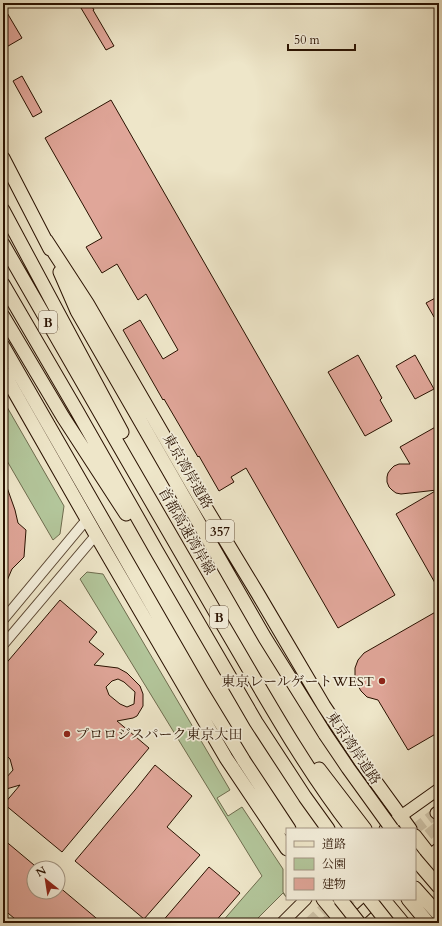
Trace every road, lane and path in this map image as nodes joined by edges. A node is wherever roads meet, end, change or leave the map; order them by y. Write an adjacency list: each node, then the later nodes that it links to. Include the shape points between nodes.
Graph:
1 (3, 158): 3 (highway, 東京湾岸道路 / 357)
2 (3, 210): 9 (highway)
3 (46, 240): 18 (highway, 357, via 87,303 324,706); 25 (highway, 東京湾岸道路 / 357, bridge, via 77,311 265,638 325,734)
4 (3, 244): 9 (highway, 首都高速湾岸線 / B)
5 (3, 284): 12 (highway, B)
6 (3, 316): 12 (highway, via 63,417 139,534)
7 (3, 346): 19 (highway, via 202,692)
8 (3, 372): 10 (highway)
9 (98, 399): 15 (highway, 首都高速湾岸線 / B, via 177,546)
10 (87, 519): 11 (highway); 13 (street)
11 (96, 535): 14 (street); 28 (highway, via 226,758)
12 (156, 550): 16 (highway, B)
13 (3, 620)
14 (3, 645)
15 (274, 711): 22 (highway, 首都高速湾岸線 / B, via 304,761); 23 (highway, B)
16 (256, 722): 20 (highway, B); 21 (highway, B)
17 (439, 789): 18 (main road)
18 (401, 816): 24 (main road); 26 (highway, 357)
19 (288, 828)
20 (317, 828)
21 (327, 828)
22 (351, 828)
23 (365, 828)
24 (386, 828)
25 (391, 828)
26 (409, 828)
27 (416, 837): 29 (highway)
28 (286, 848)
29 (434, 851): 31 (main road); 32 (highway)
30 (416, 859): 33 (highway, bridge)
31 (416, 866)
32 (439, 868)
33 (439, 887)
34 (416, 889): 42 (highway)
35 (305, 900): 43 (main road)
36 (324, 900): 44 (highway)
37 (341, 900): 46 (highway, bridge)
38 (370, 900): 47 (highway, bridge)
39 (376, 900): 45 (main road)
40 (384, 900): 48 (highway)
41 (409, 900): 49 (highway)
42 (439, 915)
43 (282, 923)
44 (343, 923)
45 (351, 923)
46 (359, 923)
47 (388, 923)
48 (403, 923)
49 (428, 923)

